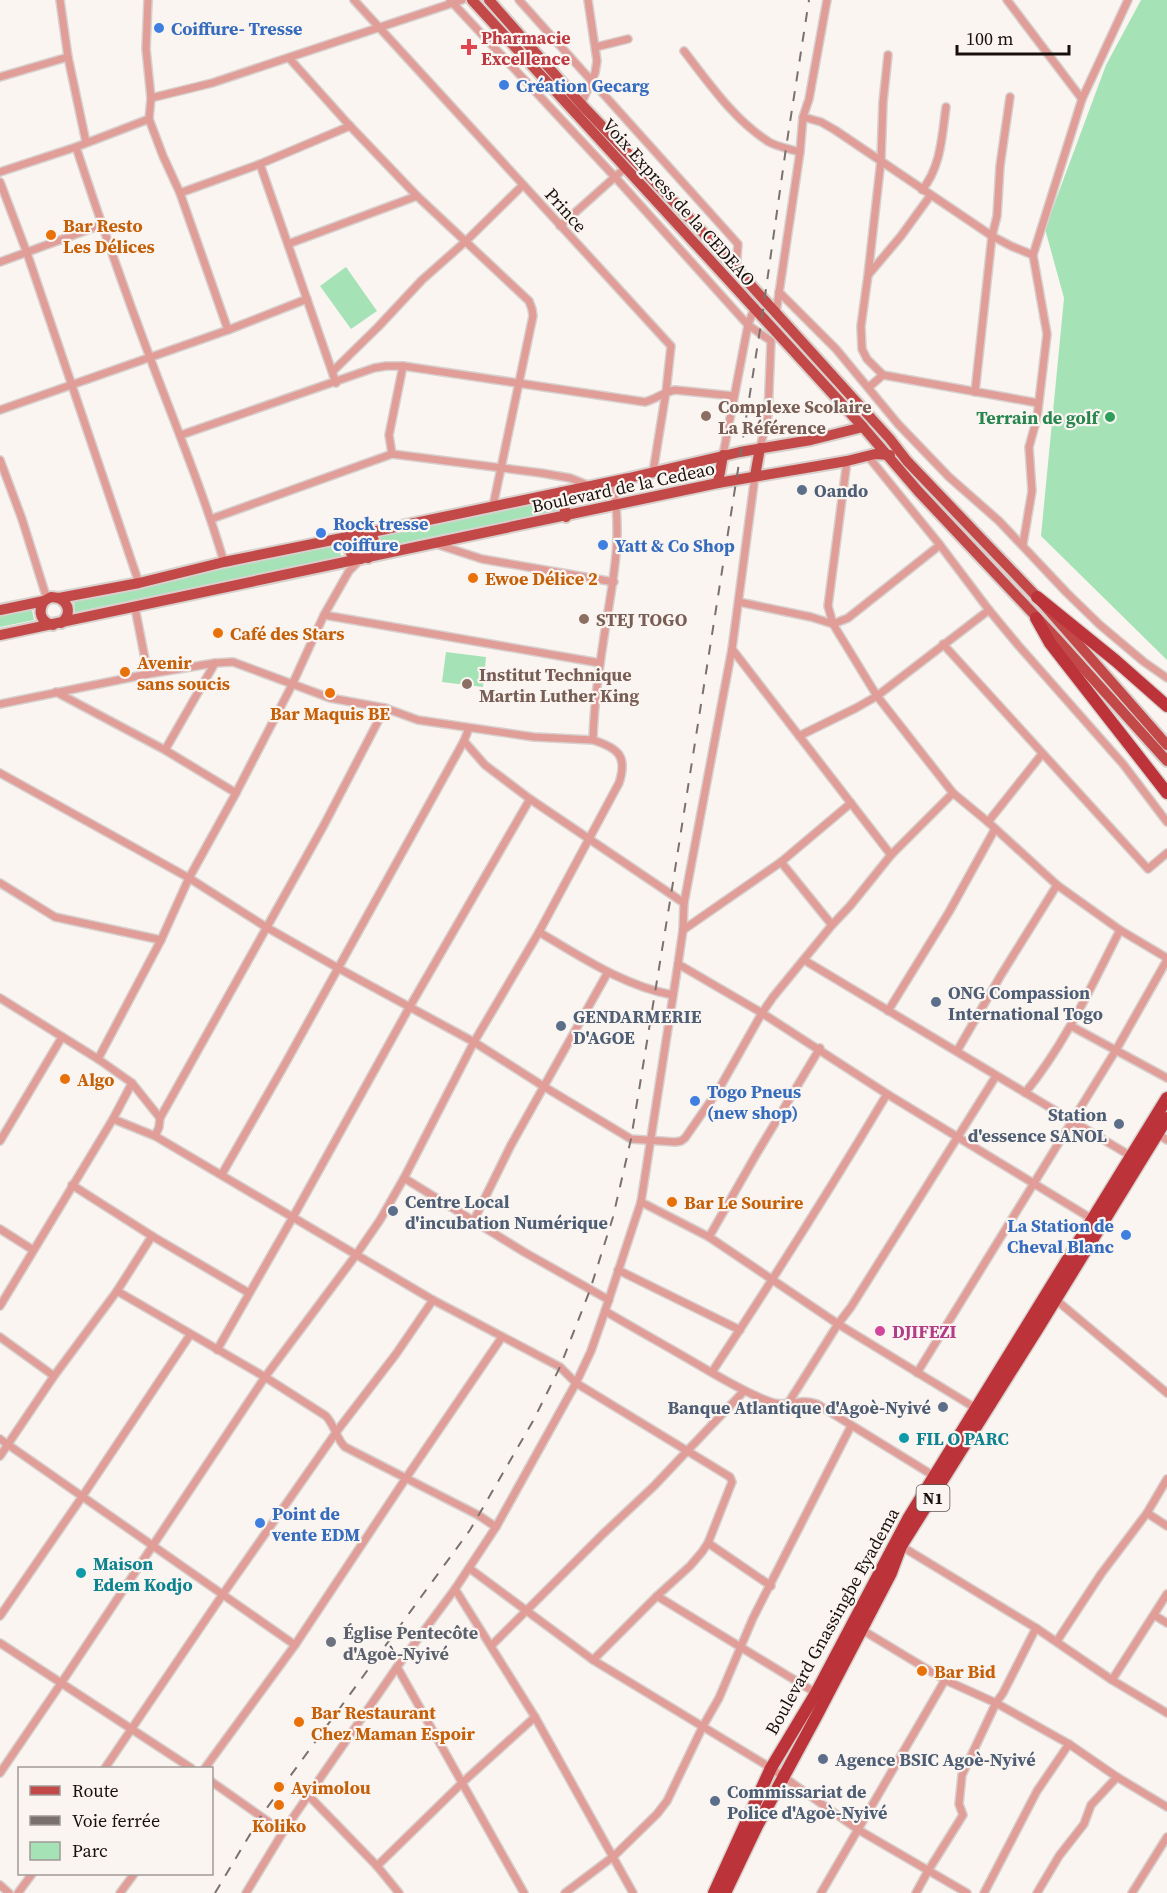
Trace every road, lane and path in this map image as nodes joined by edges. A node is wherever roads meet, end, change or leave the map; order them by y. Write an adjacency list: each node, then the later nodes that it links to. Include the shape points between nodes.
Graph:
1 (60, 0): 18 (street)
2 (148, 0): 23 (street, via 146,49)
3 (354, 0): 13 (street, Prince)
4 (462, 0): 12 (street)
5 (472, 0): 35 (main road, Voix Express de la CEDEAO)
6 (489, 0): 25 (main road)
7 (519, 0): 21 (street)
8 (588, 0): 15 (street)
9 (827, 0): 27 (street)
10 (1007, 0): 24 (street)
11 (1128, 0): 24 (street)
12 (451, 2): 13 (street); 37 (street)
13 (379, 27): 19 (street); 39 (street, Prince)
14 (628, 39): 15 (street)
15 (596, 47): 21 (street)
16 (684, 51): 32 (street, via 749,126 771,143)
17 (888, 55): 33 (street)
18 (68, 57): 20 (street); 30 (street)
19 (289, 58): 23 (street); 29 (street)
20 (0, 77)
21 (592, 81): 25 (street); 52 (street, via 738,244)
22 (1010, 97): 46 (street)
23 (151, 98): 28 (street)
24 (1083, 99): 50 (street)
25 (581, 104): 52 (main road)
26 (946, 107): 40 (street, via 940,151 930,180)
27 (803, 117): 32 (street); 33 (street, via 821,122)
28 (149, 119): 30 (street); 41 (street)
29 (350, 126): 34 (street); 42 (street)
30 (86, 142): 31 (street)
31 (76, 147): 36 (street); 44 (street)
32 (800, 152): 54 (street)
33 (881, 160): 40 (street); 53 (street)
34 (260, 164): 41 (street); 48 (street)
35 (625, 168): 37 (street); 56 (main road, Voix Express de la CEDEAO)
36 (0, 172)
37 (615, 177): 45 (street); 58 (street)
38 (0, 182): 49 (street)
39 (523, 185): 45 (street, Prince); 47 (street)
40 (922, 190): 43 (street)
41 (180, 193): 59 (street)
42 (417, 196): 47 (street); 48 (street)
43 (930, 196): 46 (street); 53 (street)
44 (101, 225): 49 (street); 60 (street)
45 (560, 226): 68 (street, Prince, via 671,346)
46 (992, 236): 50 (street); 69 (street)
47 (466, 241): 62 (street); 65 (street, via 529,301 532,309)
48 (288, 244): 55 (street)
49 (27, 253): 51 (street); 66 (street)
50 (1033, 255): 71 (street, via 1047,334)
51 (0, 262)
52 (736, 269): 57 (main road)
53 (868, 275): 63 (street, via 862,349)
54 (779, 292): 57 (street); 67 (street)
55 (307, 299): 59 (street); 62 (street)
56 (754, 309): 58 (street); 73 (main road, Voix Express de la CEDEAO)
57 (776, 314): 75 (main road)
58 (748, 325): 70 (street); 76 (street, via 771,341 768,415)
59 (228, 330): 60 (street)
60 (150, 357): 66 (street); 74 (street)
61 (403, 366): 64 (street, via 374,369); 65 (street); 78 (street, via 389,435)
62 (333, 371): 64 (street)
63 (883, 375): 67 (street); 69 (street)
64 (336, 383): 74 (street)
65 (519, 384): 68 (street, via 645,402); 84 (street)
66 (72, 385): 72 (street); 103 (street)
67 (869, 387): 98 (street, via 949,477)
68 (666, 392): 70 (street); 85 (street, Prince)
69 (975, 392): 71 (street)
70 (734, 396): 79 (street)
71 (1038, 403): 98 (street, via 1029,447 1032,491)
72 (0, 410)
73 (863, 427): 75 (main road); 76 (main road, Boulevard de la Cedeao); 77 (main road, Voix Express de la CEDEAO)
74 (181, 435): 94 (street)
75 (890, 439): 83 (main road)
76 (760, 448): 79 (main road, Boulevard de la Cedeao); 86 (main road)
77 (886, 453): 80 (main road, Boulevard de la Cedeao); 83 (main road); 111 (main road, Voix Express de la CEDEAO)
78 (392, 454): 84 (street); 94 (street)
79 (723, 455): 85 (main road, Boulevard de la Cedeao); 88 (main road)
80 (867, 455): 82 (main road, Boulevard de la Cedeao); 99 (street)
81 (0, 460): 105 (street)
82 (847, 461): 86 (main road, Boulevard de la Cedeao); 113 (street, via 828,606)
83 (907, 461): 104 (main road)
84 (501, 466): 89 (street, via 570,478); 91 (street)
85 (653, 472): 87 (main road, Boulevard de la Cedeao)
86 (755, 476): 88 (main road, Boulevard de la Cedeao); 106 (street)
87 (612, 481): 89 (main road, Boulevard de la Cedeao); 92 (street)
88 (718, 483): 92 (main road, Boulevard de la Cedeao)
89 (590, 486): 90 (main road, Boulevard de la Cedeao)
90 (562, 492): 91 (main road, Boulevard de la Cedeao); 93 (main road)
91 (493, 506): 95 (main road, Boulevard de la Cedeao)
92 (617, 506): 93 (main road, Boulevard de la Cedeao); 102 (street)
93 (566, 517): 97 (main road, Boulevard de la Cedeao)
94 (211, 519): 101 (street)
95 (367, 533): 96 (main road, Boulevard de la Cedeao); 100 (main road, via 375,545 374,552)
96 (352, 536): 100 (main road, via 349,550 353,556); 101 (main road, Boulevard de la Cedeao)
97 (436, 544): 100 (main road, Boulevard de la Cedeao); 102 (street, via 482,559)
98 (1023, 544): 120 (street, via 1100,625)
99 (940, 545): 109 (street); 113 (street, via 848,618)
100 (364, 559): 107 (main road, Boulevard de la Cedeao); 110 (street, via 349,570)
101 (224, 562): 103 (main road, Boulevard de la Cedeao)
102 (614, 582): 118 (street)
103 (139, 583): 105 (main road, Boulevard de la Cedeao)
104 (1037, 597): 125 (highway); 131 (main road)
105 (50, 599): 108 (main road, Boulevard de la Cedeao); 112 (main road, via 41,608 41,616 46,622); 112 (main road, via 65,602 68,610 66,618)
106 (739, 602): 113 (street); 116 (street)
107 (135, 608): 112 (main road, Boulevard de la Cedeao); 119 (street)
108 (0, 610)
109 (989, 610): 115 (street); 142 (street, via 1123,764)
110 (324, 615): 118 (street); 121 (street)
111 (1036, 618): 134 (main road, Voix Express de la CEDEAO); 137 (highway, via 1050,643)
112 (57, 624): 114 (main road, Boulevard de la Cedeao)
113 (833, 624): 123 (street)
114 (0, 635)
115 (943, 644): 123 (street); 133 (street)
116 (732, 649): 128 (street); 151 (street)
117 (215, 663): 119 (street); 121 (street, via 233,662); 132 (street)
118 (600, 663): 129 (street)
119 (148, 674): 122 (street)
120 (1167, 678)
121 (291, 685): 126 (street, via 330,698); 138 (street)
122 (56, 692): 124 (street); 132 (street)
123 (878, 696): 128 (street); 136 (street)
124 (0, 704)
125 (1167, 706)
126 (386, 708): 127 (street, via 418,720); 153 (street)
127 (469, 728): 129 (street, via 534,738); 130 (street)
128 (799, 736): 140 (street)
129 (593, 740): 144 (street, via 614,750 624,769)
130 (464, 741): 139 (street, via 484,765); 161 (street)
131 (1167, 745)
132 (165, 750): 138 (street)
133 (1042, 754): 141 (street); 145 (street, via 1148,869)
134 (1167, 761)
135 (0, 773): 148 (street)
136 (953, 793): 141 (street); 146 (street)
137 (1167, 793)
138 (236, 794): 148 (street)
139 (530, 799): 144 (street); 165 (street)
140 (851, 803): 146 (street); 147 (street)
141 (988, 822): 143 (street)
142 (1167, 822)
143 (995, 829): 150 (street); 166 (street)
144 (589, 840): 151 (street); 156 (street)
145 (1167, 853)
146 (891, 855): 152 (street)
147 (781, 862): 152 (street); 154 (street)
148 (189, 878): 153 (street); 157 (street)
149 (0, 883): 157 (street, via 55,917)
150 (1057, 885): 155 (street); 173 (street)
151 (684, 903): 154 (street)
152 (832, 925): 159 (street)
153 (266, 927): 161 (street); 182 (street)
154 (683, 930): 160 (street)
155 (1120, 930): 158 (street); 168 (street)
156 (538, 932): 162 (street); 170 (street)
157 (161, 940): 174 (street)
158 (1167, 959): 172 (street)
159 (804, 960): 166 (street); 167 (street)
160 (678, 964): 163 (street); 167 (street)
161 (338, 969): 165 (street); 192 (street)
162 (608, 972): 163 (street, via 655,992); 178 (street)
163 (673, 995): 189 (street)
164 (0, 998): 169 (street)
165 (409, 1008): 170 (street); 197 (street)
166 (888, 1011): 173 (street)
167 (762, 1013): 171 (street); 189 (street, via 719,1089 685,1138 675,1142)
168 (1071, 1026): 172 (street); 179 (street)
169 (62, 1037): 174 (street); 190 (street)
170 (474, 1042): 178 (street); 193 (street)
171 (820, 1048): 180 (street); 202 (street)
172 (1116, 1050): 176 (street); 185 (street)
173 (957, 1051): 175 (street)
174 (98, 1059): 177 (street)
175 (996, 1076): 179 (street); 187 (street)
176 (1167, 1078)
177 (132, 1083): 182 (street); 184 (street)
178 (543, 1086): 189 (street, via 631,1139); 199 (street)
179 (1025, 1093): 185 (street)
180 (887, 1094): 187 (street); 206 (street)
181 (1167, 1098): 191 (highway, Boulevard Gnassingbe Eyadema / N1)
182 (160, 1118): 186 (street)
183 (1167, 1118): 188 (highway, Boulevard Gnassingbe Eyadema / N1)
184 (113, 1119): 186 (street); 195 (street)
185 (1071, 1120): 191 (street); 194 (street)
186 (155, 1136): 192 (street)
187 (957, 1137): 194 (street); 214 (street)
188 (1162, 1137): 191 (highway, Boulevard Gnassingbe Eyadema / N1)
189 (650, 1140): 196 (street)
190 (0, 1141)
191 (1135, 1159): 198 (highway, Boulevard Gnassingbe Eyadema / N1); 209 (highway, Boulevard Gnassingbe Eyadema / N1)
192 (222, 1174): 197 (street)
193 (404, 1178): 199 (street); 204 (street)
194 (1032, 1183): 198 (street); 221 (street)
195 (72, 1185): 201 (street); 203 (street)
196 (640, 1202): 202 (street); 205 (street)
197 (293, 1217): 204 (street); 208 (street)
198 (1092, 1219): 228 (highway, Boulevard Gnassingbe Eyadema / N1)
199 (473, 1222): 211 (street)
200 (0, 1229): 203 (street)
201 (152, 1236): 207 (street); 208 (street)
202 (709, 1238): 206 (street)
203 (33, 1250): 212 (street)
204 (356, 1255): 210 (street); 223 (street)
205 (618, 1270): 211 (street); 215 (street)
206 (773, 1279): 214 (street); 215 (street)
207 (117, 1291): 216 (street); 222 (street)
208 (249, 1293): 219 (street)
209 (1055, 1299): 226 (street); 228 (highway, Boulevard Gnassingbe Eyadema / N1)
210 (433, 1300): 218 (street); 230 (street)
211 (609, 1300): 213 (street)
212 (0, 1306)
213 (605, 1311): 220 (street); 224 (street)
214 (838, 1324): 221 (street); 227 (street)
215 (740, 1330): 220 (street)
216 (190, 1335): 219 (street); 238 (street)
217 (0, 1337): 222 (street)
218 (502, 1337): 224 (street, via 560,1367); 236 (street)
219 (217, 1350): 223 (street)
220 (712, 1372): 225 (street)
221 (917, 1373): 228 (street)
222 (54, 1376): 232 (street)
223 (265, 1377): 230 (street, via 326,1416); 243 (street)
224 (576, 1383): 233 (street); 241 (street)
225 (744, 1391): 227 (street); 233 (street)
226 (1167, 1393)
227 (787, 1405): 229 (street, via 810,1401)
228 (980, 1411): 235 (highway, Boulevard Gnassingbe Eyadema / N1); 244 (highway, Boulevard Gnassingbe Eyadema / N1)
229 (851, 1426): 235 (street); 246 (street)
230 (337, 1431): 236 (street, via 345,1447); 248 (street)
231 (0, 1439): 232 (street)
232 (8, 1444): 234 (street); 238 (street)
233 (686, 1451): 242 (street, via 732,1479); 251 (street)
234 (0, 1456)
235 (934, 1476): 255 (highway, Boulevard Gnassingbe Eyadema / N1, via 908,1519)
236 (406, 1478): 241 (street); 259 (street)
237 (1167, 1479): 239 (street)
238 (82, 1497): 243 (street); 253 (street)
239 (1147, 1513): 240 (street); 257 (street)
240 (1167, 1526)
241 (496, 1527): 245 (street)
242 (708, 1543): 246 (street); 250 (street)
243 (153, 1546): 248 (street); 266 (street)
244 (901, 1546): 255 (highway, Boulevard Gnassingbe Eyadema / N1, via 891,1573); 256 (street)
245 (469, 1568): 247 (street); 251 (street)
246 (771, 1586): 261 (street)
247 (454, 1589): 260 (street); 263 (street)
248 (223, 1593): 259 (street); 272 (street)
249 (1167, 1594): 252 (street)
250 (657, 1596): 261 (street); 262 (street)
251 (526, 1612): 260 (street); 262 (street)
252 (1154, 1615): 254 (street); 265 (street)
253 (0, 1616)
254 (1167, 1623)
255 (856, 1627): 264 (street); 267 (highway, Boulevard Gnassingbe Eyadema / N1); 279 (highway, Boulevard Gnassingbe Eyadema / N1, via 818,1715)
256 (1036, 1628): 257 (street); 268 (street)
257 (1057, 1641): 265 (street)
258 (0, 1643): 266 (street)
259 (295, 1645): 276 (street)
260 (491, 1646): 270 (street)
261 (741, 1646): 267 (street); 271 (street)
262 (593, 1660): 271 (street)
263 (397, 1667): 281 (street); 283 (street)
264 (945, 1680): 268 (street); 285 (street)
265 (1112, 1680): 269 (street)
266 (62, 1682): 272 (street); 278 (street)
267 (816, 1693): 277 (highway, Boulevard Gnassingbe Eyadema / N1)
268 (996, 1703): 273 (street); 290 (street, via 962,1775 959,1804 963,1815)
269 (1167, 1713)
270 (535, 1717): 281 (street); 288 (street)
271 (703, 1726): 277 (street); 288 (street, via 666,1801)
272 (132, 1731): 274 (street); 275 (street)
273 (1069, 1744): 280 (street); 307 (street, via 1037,1791)
274 (106, 1767)
275 (189, 1767)
276 (206, 1767)
277 (771, 1768): 279 (street); 302 (highway, Boulevard Gnassingbe Eyadema / N1)
278 (0, 1773)
279 (783, 1776): 285 (street); 303 (highway, Boulevard Gnassingbe Eyadema / N1)
280 (1117, 1777): 284 (street); 308 (street, via 1091,1805 1084,1824)
281 (463, 1782): 289 (street); 299 (street)
282 (213, 1783): 286 (street)
283 (309, 1796): 286 (street); 289 (street)
284 (1167, 1807)
285 (857, 1829): 290 (street); 304 (street)
286 (283, 1832): 297 (street)
287 (1167, 1837): 309 (street)
288 (614, 1857): 300 (street); 301 (street)
289 (377, 1866): 298 (street)
290 (927, 1871): 305 (street); 306 (street)
291 (31, 1875): 295 (street)
292 (133, 1875): 296 (street)
293 (0, 1885): 294 (street)
294 (9, 1893)
295 (18, 1893)
296 (120, 1893)
297 (246, 1893)
298 (399, 1893)
299 (524, 1893)
300 (565, 1893)
301 (633, 1893)
302 (714, 1893)
303 (725, 1893)
304 (821, 1893)
305 (916, 1893)
306 (967, 1893)
307 (984, 1893)
308 (1037, 1893)
309 (1131, 1893)

